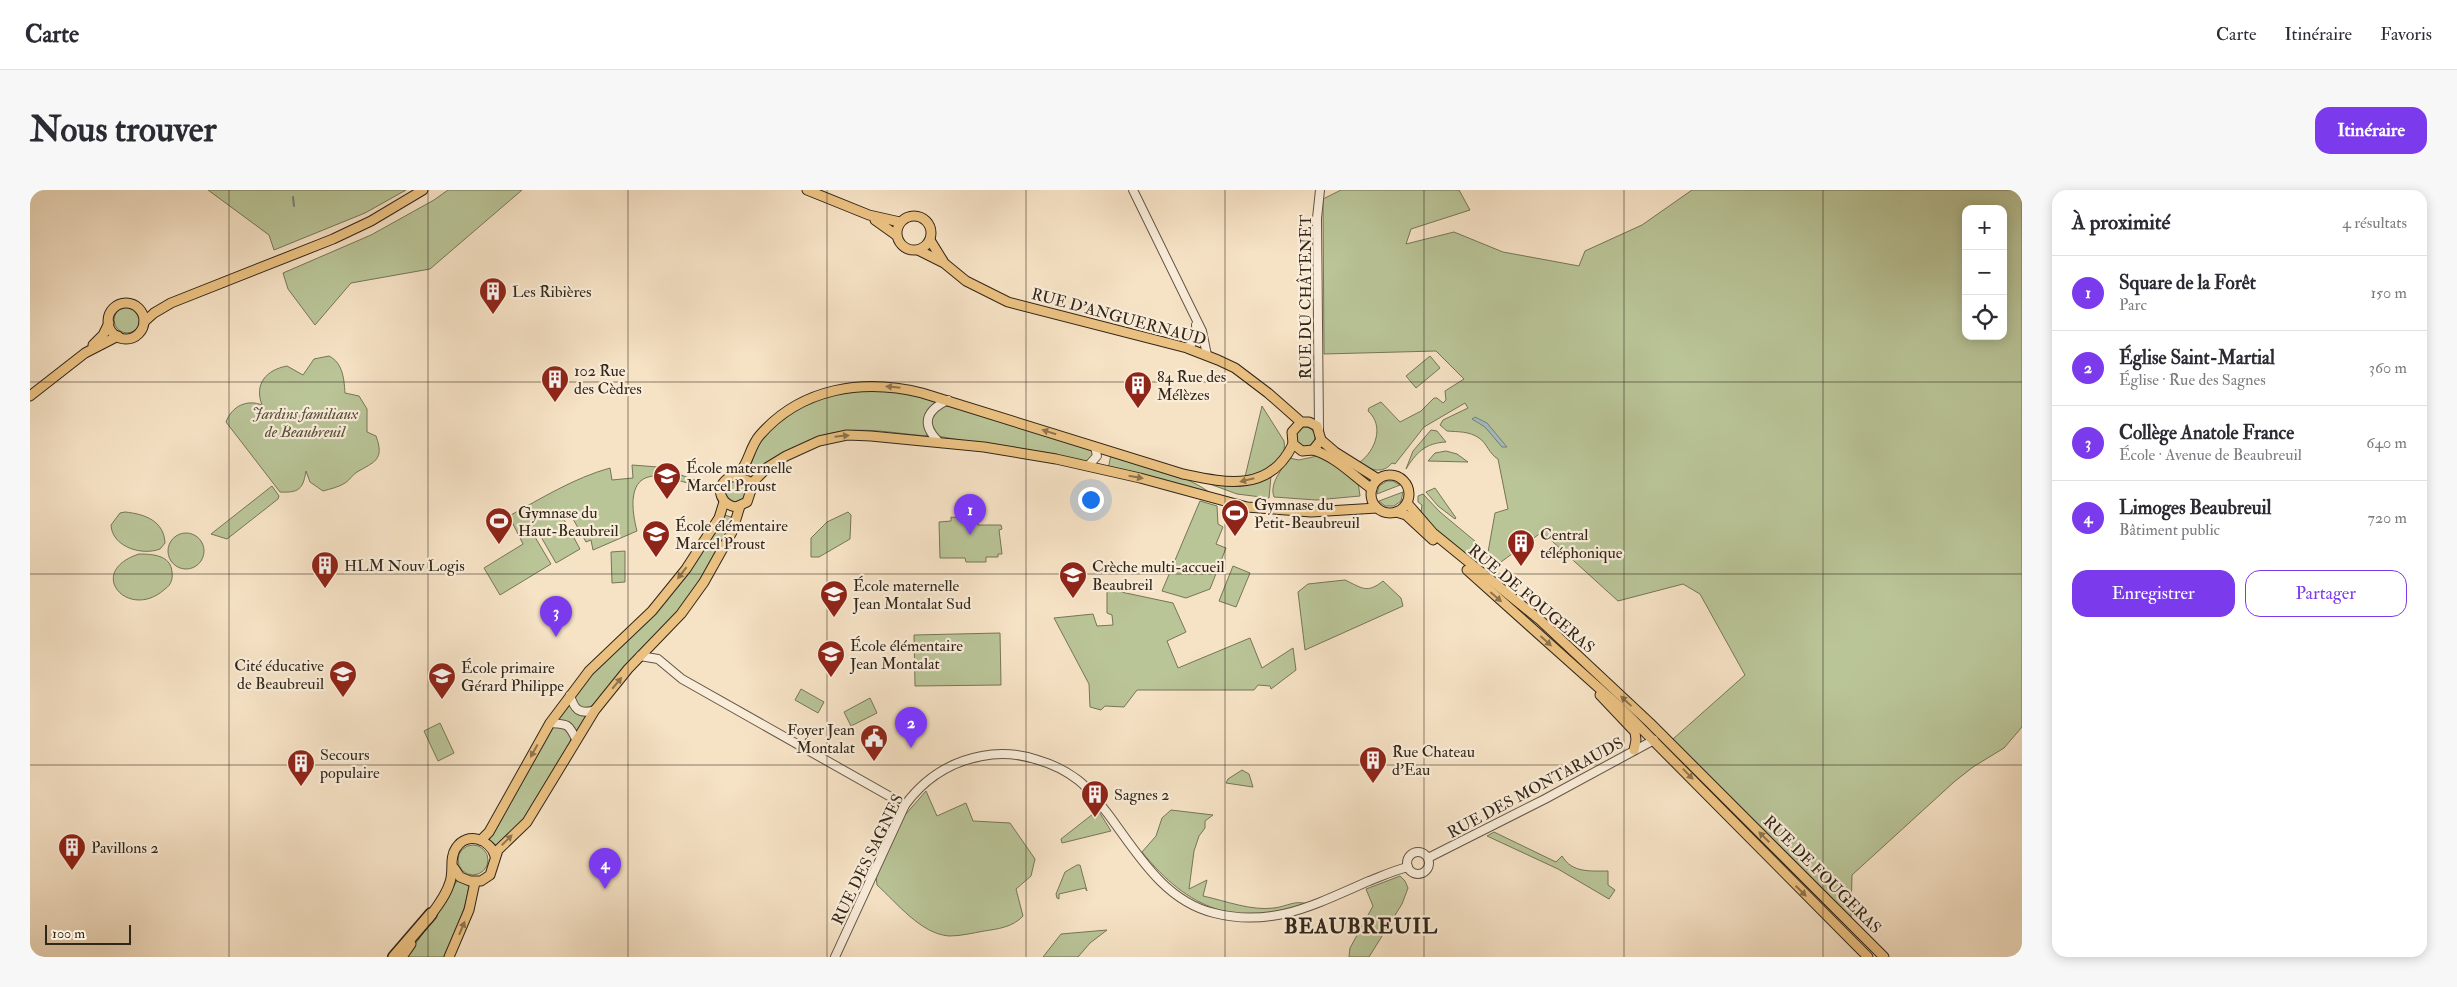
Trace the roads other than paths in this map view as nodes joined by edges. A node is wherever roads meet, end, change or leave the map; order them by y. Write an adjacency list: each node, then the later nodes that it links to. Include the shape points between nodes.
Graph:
1 (423, 190): 11 (main road, via 333,239)
2 (807, 190): 5 (main road, RUE D'ANGUERNAUD)
3 (1133, 190): 13 (street)
4 (1320, 190): 22 (street, RUE DU CHÂTENET, via 1317,218)
5 (869, 215): 6 (main road, RUE D'ANGUERNAUD); 7 (main road, RUE D'ANGUERNAUD)
6 (900, 222): 7 (main road); 8 (main road, RUE D'ANGUERNAUD, via 910,216 921,218 929,226)
7 (896, 235): 9 (main road, RUE D'ANGUERNAUD, via 905,248)
8 (930, 240): 9 (main road); 10 (main road, RUE D'ANGUERNAUD)
9 (918, 250): 10 (main road, RUE D'ANGUERNAUD)
10 (944, 263): 17 (main road, RUE D'ANGUERNAUD, via 966,280 1008,302)
11 (171, 303): 12 (main road); 14 (main road)
12 (139, 308): 14 (main road); 15 (main road, via 129,303 118,305 110,313)
13 (1194, 316): 17 (street, via 1197,338); 19 (street, via 1202,331)
14 (144, 322): 16 (main road, via 142,330 135,336 128,339)
15 (109, 323): 16 (main road); 18 (main road)
16 (118, 336): 18 (main road)
17 (1187, 348): 19 (main road, RUE D'ANGUERNAUD)
18 (85, 353): 20 (main road)
19 (1207, 355): 23 (main road, RUE D'ANGUERNAUD, via 1235,368 1268,392)
20 (30, 396)
21 (948, 400): 28 (street, via 934,407 928,416 928,426); 30 (main road, one-way to 21); 33 (main road, one-way to 33, via 897,386 869,385 829,391 785,413 761,434)
22 (1319, 404): 24 (street, RUE DU CHÂTENET); 25 (street, RUE DU CHÂTENET)
23 (1281, 406): 24 (main road, RUE D'ANGUERNAUD); 26 (main road, RUE D'ANGUERNAUD)
24 (1305, 422): 25 (main road, RUE D'ANGUERNAUD); 26 (main road)
25 (1319, 428): 27 (main road)
26 (1292, 432): 29 (main road, RUE D'ANGUERNAUD)
27 (1321, 440): 31 (main road); 34 (main road)
28 (938, 441): 32 (main road); 35 (main road, one-way to 28, via 786,456 826,439 861,435)
29 (1293, 444): 30 (main road, one-way to 30, via 1288,455 1270,472 1244,482 1230,483 1183,474); 31 (main road, via 1302,451)
30 (1095, 447): 32 (street, via 1097,456)
31 (1313, 450): 36 (main road, via 1345,466)
32 (1088, 466): 40 (main road, one-way to 40, via 1247,507 1312,512)
33 (736, 476): 35 (main road, via 744,478); 37 (main road, via 723,483 720,492)
34 (1378, 479): 36 (main road); 38 (main road, via 1391,475 1403,479 1409,489)
35 (750, 485): 39 (main road, via 750,499)
36 (1372, 489): 40 (main road, via 1372,499)
37 (724, 502): 39 (main road); 46 (main road, one-way to 46, via 719,518 674,583)
38 (1407, 503): 41 (main road); 49 (main road, RUE DE FOUGERAS, one-way to 38, via 1540,620 1433,533)
39 (740, 506): 42 (main road, via 732,532 704,582 681,614)
40 (1377, 508): 41 (main road)
41 (1396, 512): 45 (main road, RUE DE FOUGERAS, one-way to 45, via 1406,515)
42 (654, 642): 43 (main road); 44 (street)
43 (640, 656): 44 (street); 47 (main road, one-way to 43)
44 (658, 658): 52 (street, via 682,679)
45 (1592, 682): 49 (main road, RUE DE FOUGERAS); 51 (main road, via 1598,694 1635,732)
46 (570, 695): 47 (street, via 574,708 580,712); 48 (main road)
47 (595, 710): 50 (main road)
48 (550, 723): 50 (street, via 564,723 571,728); 53 (main road, one-way to 53, via 489,832)
49 (1658, 737): 51 (street, RUE DES MONTARAUDS); 60 (main road, RUE DE FOUGERAS, one-way to 49); 61 (main road, RUE DE FOUGERAS, one-way to 61)
50 (576, 739): 54 (main road, one-way to 50, via 509,837 527,822)
51 (1634, 750): 55 (street, RUE DES MONTARAUDS)
52 (905, 805): 56 (street, RUE DES SAGNES, via 920,786 942,770 966,759 995,753 1024,755 1052,764 1079,781 1098,800 1168,889 1212,913 1257,919 1294,912); 65 (street, RUE DES SAGNES)
53 (481, 840): 54 (main road, via 490,845); 57 (main road, via 469,839 458,846 452,858)
54 (495, 856): 58 (main road, via 490,875)
55 (1428, 858): 56 (street, via 1423,852 1415,852); 56 (street, via 1428,867 1422,875 1412,874)
56 (1408, 867)
57 (454, 868): 58 (main road, via 460,877); 59 (main road, via 450,884)
58 (475, 882): 64 (main road, one-way to 58, via 470,910)
59 (431, 914): 62 (highway); 63 (main road)
60 (1881, 954): 61 (main road, RUE DE FOUGERAS)
61 (1867, 956)
62 (394, 957)
63 (402, 957)
64 (449, 957)
65 (835, 957)

